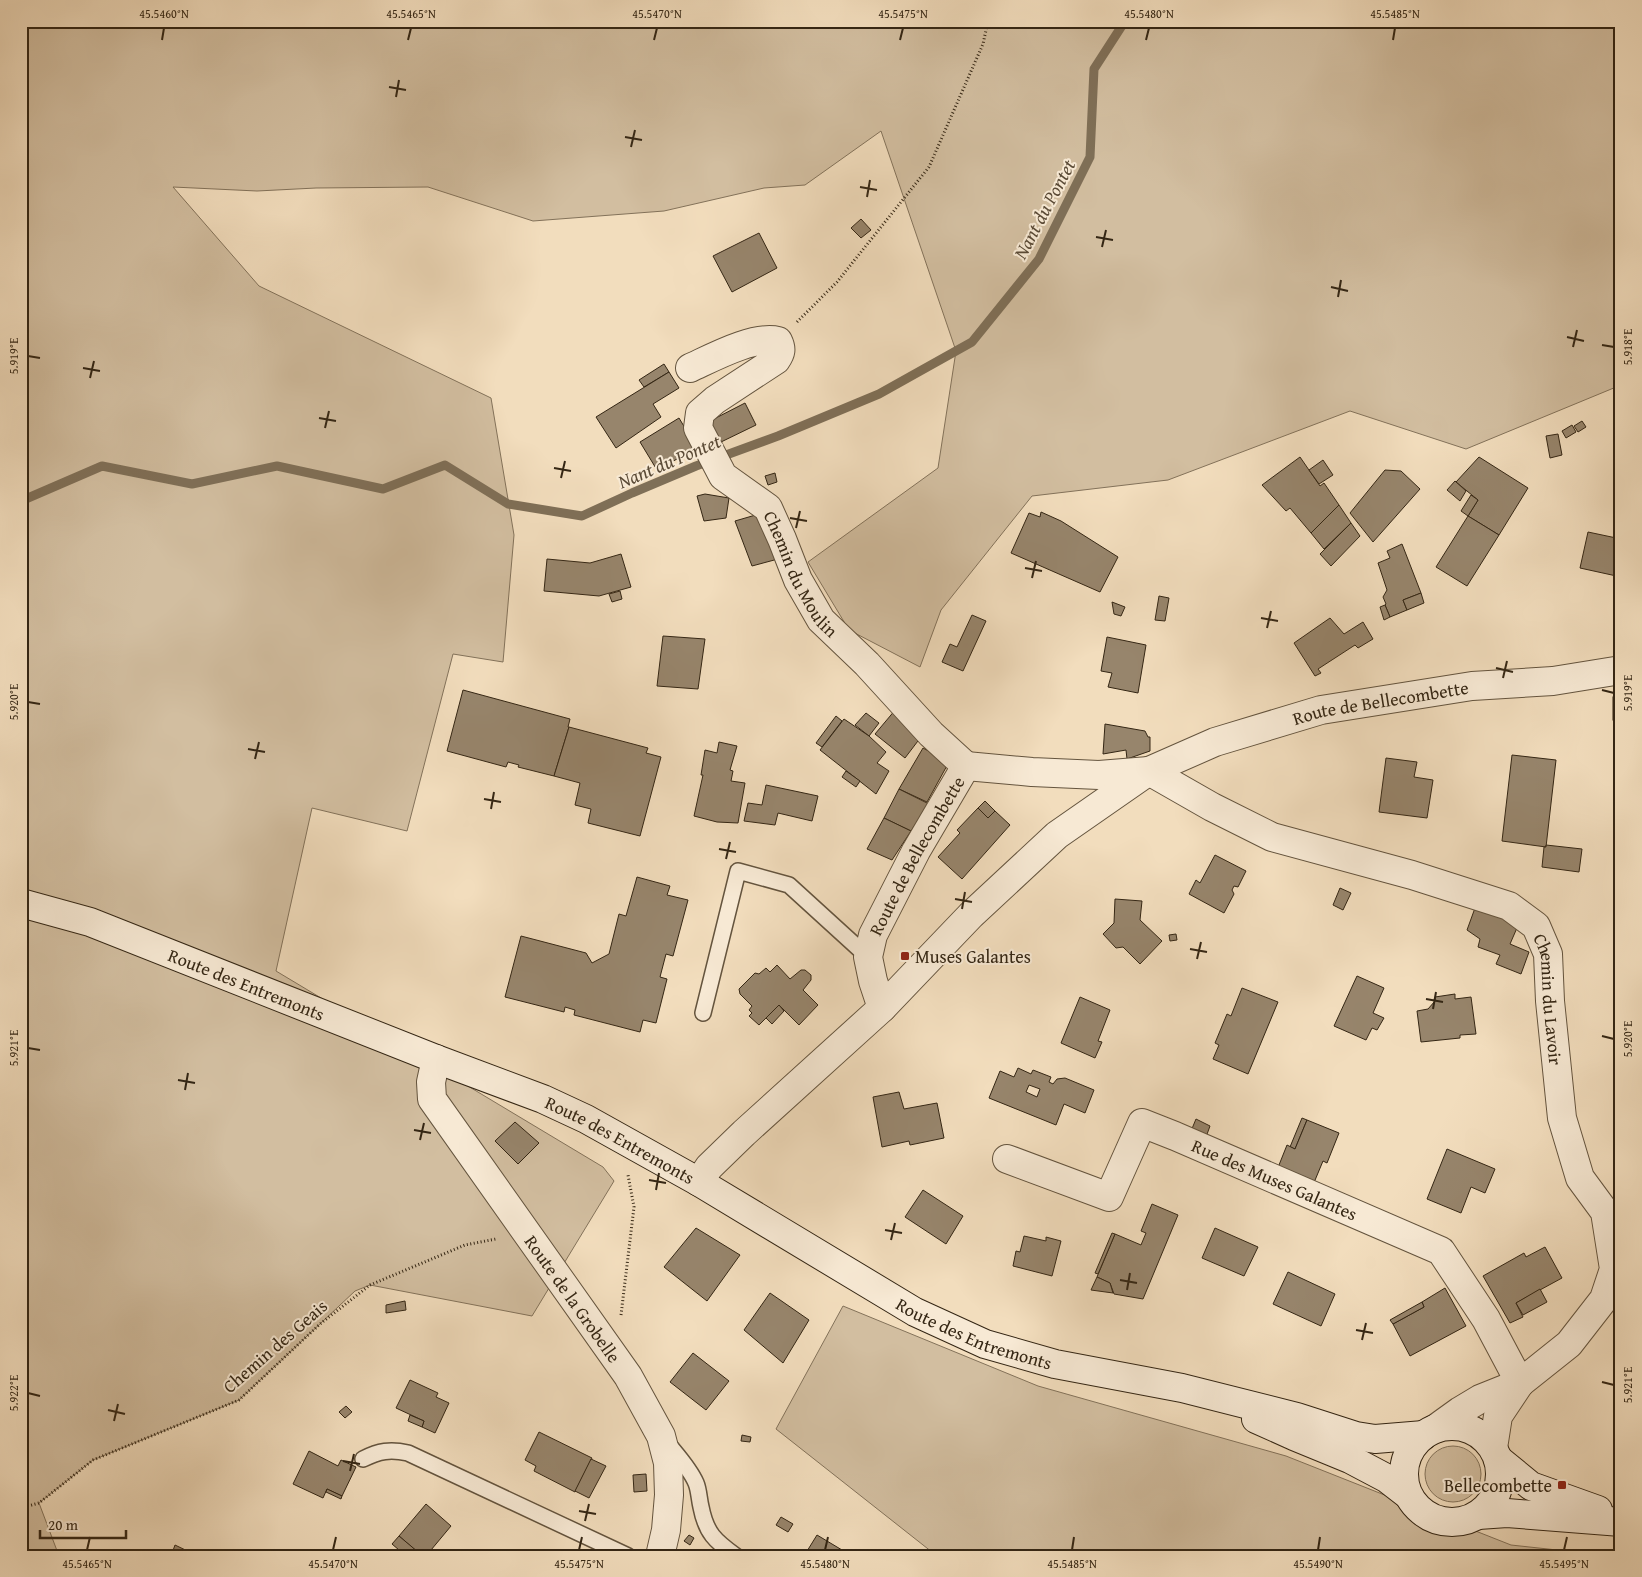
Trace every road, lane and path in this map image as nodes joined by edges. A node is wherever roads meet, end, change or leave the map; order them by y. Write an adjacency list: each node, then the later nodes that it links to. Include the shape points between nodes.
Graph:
1 (988, 21): 2 (path, via 983,44 929,167 837,282)
2 (778, 341): 3 (street, via 769,339 734,348); 5 (street, Chemin du Moulin, via 781,354 776,360 700,413 698,428 723,476 768,508 798,580 821,620)
3 (690, 368)
4 (1621, 670): 6 (street, Route de Bellecombette, via 1553,681 1472,686 1321,710 1215,742)
5 (966, 766): 6 (street, Route de Bellecombette, via 1100,774); 8 (street, Route de Bellecombette, via 916,851 873,935)
6 (1149, 770): 9 (street, Route de Bellecombette, via 1058,836 971,915); 15 (street, Chemin du Lavoir, via 1212,807 1272,836 1509,906 1536,926 1548,954 1562,1118 1580,1178)
7 (21, 903): 11 (street, Route des Entremonts, via 90,922)
8 (868, 958): 9 (street, Route de Bellecombette); 10 (lane, via 789,885 738,871)
9 (882, 1008): 14 (street, Route de Bellecombette, via 744,1133 709,1167)
10 (703, 1013)
11 (436, 1059): 14 (street, Route des Entremonts, via 586,1118); 16 (street, Route de la Grobelle, via 431,1082 432,1099)
12 (1007, 1159): 18 (street, Rue des Muses Galantes, via 1108,1197 1142,1123 1441,1251 1486,1319)
13 (626, 1169): 17 (path, via 634,1207)
14 (699, 1182): 19 (street, Route des Entremonts, via 915,1312 985,1344 1055,1364)
15 (1615, 1231): 18 (street, Chemin du Lavoir, via 1614,1269 1604,1299 1569,1344)
16 (526, 1233): 21 (street, Route de la Grobelle, via 628,1376); 25 (path, Chemin des Geais, via 465,1245 370,1285 320,1324 239,1400 93,1460 39,1503)
17 (620, 1320)
18 (1520, 1383): 20 (street, Chemin du Lavoir, via 1480,1399); 22 (street, Chemin du Lavoir, via 1498,1416)
19 (1204, 1395): 20 (street, Route des Entremonts, via 1297,1417 1356,1436 1375,1439); 24 (street, Route des Entremonts, via 1350,1459 1386,1478)
20 (1430, 1432): 22 (street, Route des Entremonts, via 1454,1426 1472,1430 1488,1441); 24 (street, via 1414,1444 1408,1456 1404,1468)
21 (661, 1436): 30 (street, Route de la Grobelle, via 668,1463 669,1494); 31 (lane, via 691,1473 707,1528)
22 (1496, 1454): 26 (street, Route des Entremonts, via 1501,1471 1500,1484 1496,1496); 27 (street, Route des Entremonts, via 1531,1486)
23 (363, 1459): 29 (lane, via 385,1450 408,1453)
24 (1408, 1495): 26 (street, Route des Entremonts, via 1422,1513 1439,1521 1456,1523)
25 (21, 1508)
26 (1478, 1515): 28 (street, Route des Entremonts, via 1507,1513)
27 (1621, 1518)
28 (1621, 1522)
29 (628, 1556)
30 (660, 1556)
31 (736, 1556)

